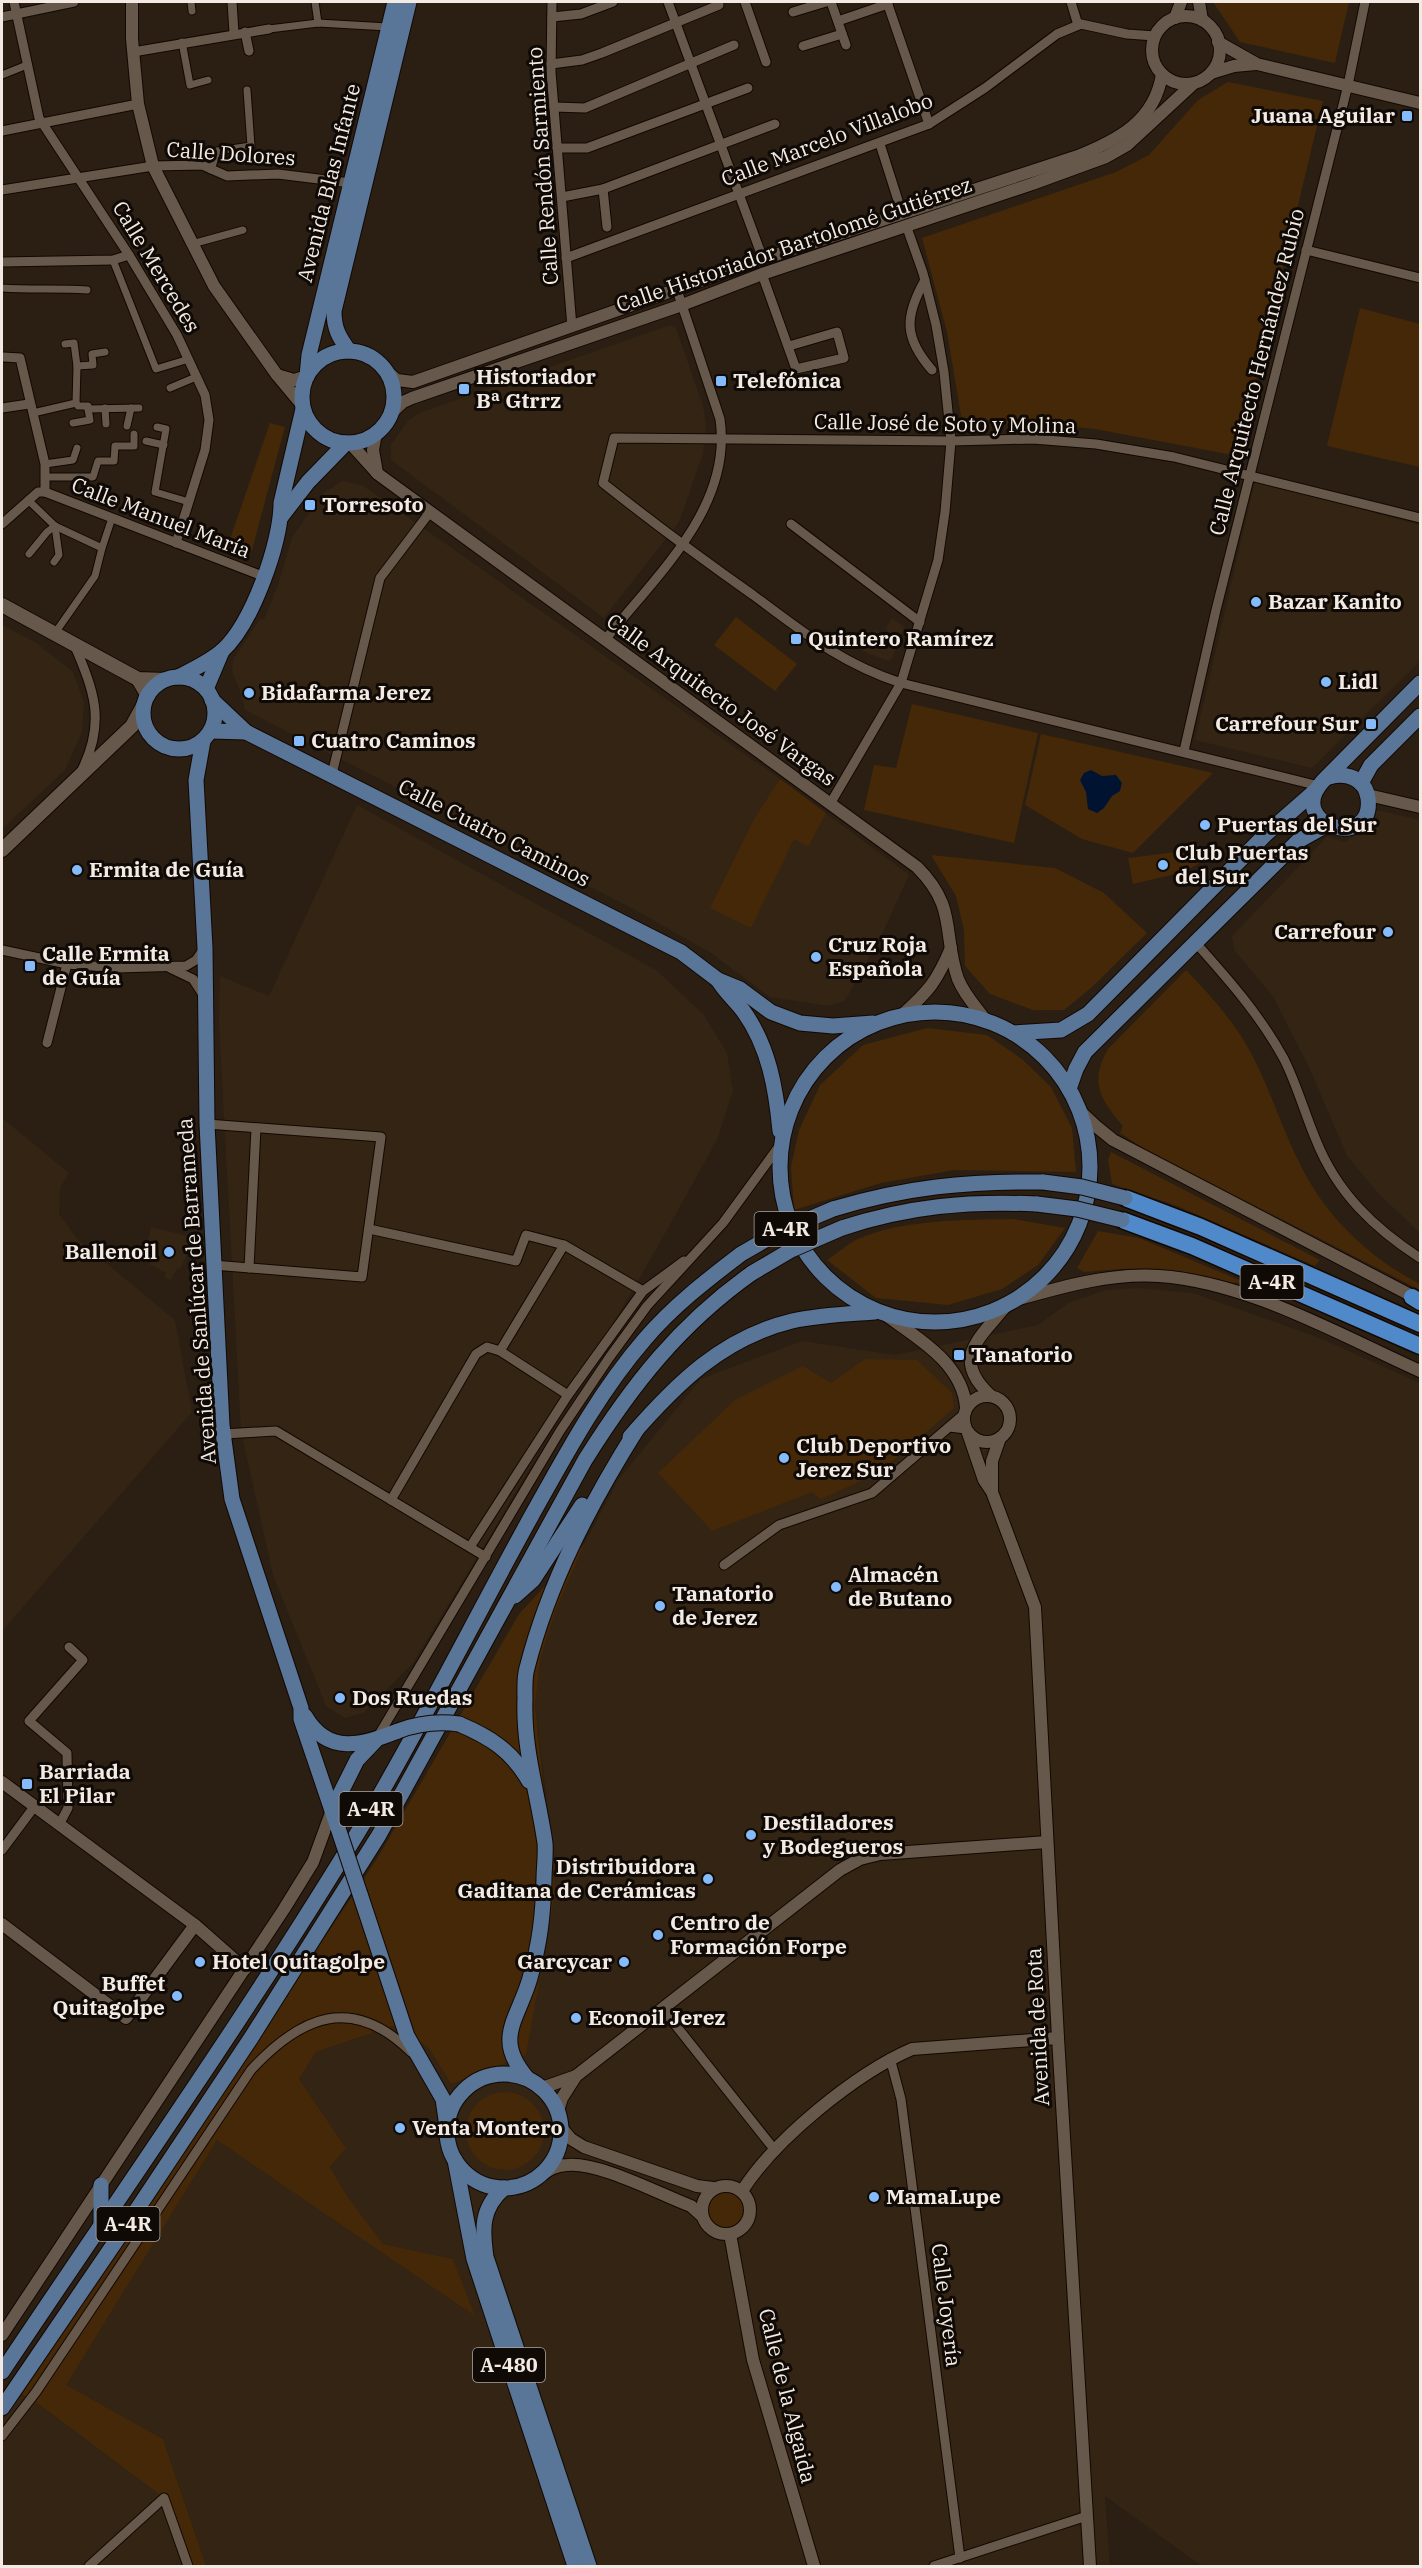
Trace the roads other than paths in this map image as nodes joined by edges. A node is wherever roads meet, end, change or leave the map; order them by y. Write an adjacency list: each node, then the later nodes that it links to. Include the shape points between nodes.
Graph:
1 (14, 2): 23 (street, Calle Mercedes)
2 (74, 2): 23 (street)
3 (132, 2): 44 (street)
4 (191, 2): 21 (street)
5 (232, 2): 35 (street)
6 (315, 2): 29 (street)
7 (394, 2): 32 (main road, Avenida Blas Infante)
8 (409, 2): 97 (main road, Avenida Blas Infante, via 334,311 338,336)
9 (552, 2): 25 (street, Calle Rendón Sarmiento)
10 (613, 2): 25 (street, via 581,14)
11 (668, 2): 30 (street)
12 (745, 2): 45 (street)
13 (826, 2): 22 (street)
14 (831, 2): 28 (street)
15 (1071, 2): 31 (street)
16 (1181, 2): 26 (street)
17 (1198, 2): 27 (street)
18 (1365, 2): 55 (street, Calle Arquitecto Hernández Rubio)
19 (887, 3): 28 (street); 64 (street)
20 (718, 5): 30 (street)
21 (192, 11)
22 (793, 12)
23 (17, 14): 24 (street); 49 (street, Calle Mercedes)
24 (2, 17)
25 (552, 17): 46 (street, Calle Rendón Sarmiento)
26 (1175, 18): 27 (street); 37 (street)
27 (1202, 20): 39 (street, via 1213,29)
28 (838, 21): 36 (street)
29 (318, 23): 32 (street); 33 (street)
30 (676, 23): 46 (street, via 582,60); 47 (street)
31 (1078, 25): 37 (street); 64 (street, Calle Marcelo Villalobo, via 1057,34)
32 (388, 27): 72 (main road, Avenida Blas Infante)
33 (269, 29): 34 (street)
34 (245, 32): 35 (street); 43 (street)
35 (234, 33): 38 (street)
36 (842, 34): 41 (street); 42 (street)
37 (1155, 36): 51 (street, via 1152,56)
38 (182, 42): 44 (street); 53 (street, via 190,85)
39 (1218, 42): 48 (street); 50 (street, via 1219,53)
40 (734, 45): 47 (street)
41 (846, 45)
42 (804, 46)
43 (249, 51)
44 (133, 52): 60 (street)
45 (765, 62)
46 (551, 64): 61 (street, Calle Rendón Sarmiento)
47 (692, 64): 58 (street); 61 (street, via 585,108)
48 (1257, 64): 50 (street, Calle Historiador Bartolomé Gutiérrez); 55 (street)
49 (27, 65): 52 (street); 62 (street, Calle Mercedes)
50 (1210, 73): 54 (street, Calle Historiador Bartolomé Gutiérrez)
51 (1162, 74): 54 (street, via 1182,84); 77 (street, Calle Historiador Bartolomé Gutiérrez, via 1155,102 1129,130 1110,143)
52 (2, 75)
53 (208, 80)
54 (1194, 83): 77 (street, Calle Historiador Bartolomé Gutiérrez, via 1127,145 1106,157 1032,184)
55 (1348, 85): 59 (street); 81 (street, Calle Arquitecto Hernández Rubio)
56 (748, 88): 58 (street)
57 (247, 90): 70 (street, via 251,146 217,152)
58 (706, 103): 66 (street); 68 (street, via 587,148)
59 (1420, 103)
60 (138, 105): 62 (street); 69 (street)
61 (554, 107): 68 (street, Calle Rendón Sarmiento)
62 (43, 124): 65 (street); 71 (street, Calle Mercedes)
63 (775, 124): 66 (street)
64 (929, 124): 67 (street, Calle Marcelo Villalobo)
65 (2, 131)
66 (722, 144): 73 (street); 75 (street)
67 (879, 144): 75 (street, Calle Marcelo Villalobo); 77 (street)
68 (557, 148): 76 (street, Calle Rendón Sarmiento)
69 (153, 166): 70 (street, Calle Dolores, via 202,165); 71 (street, Calle Dolores); 80 (street)
70 (211, 170): 72 (street, Calle Dolores, via 227,176 278,174)
71 (80, 178): 74 (street, Calle Dolores); 82 (street, Calle Mercedes)
72 (351, 183): 105 (main road, Avenida Blas Infante)
73 (603, 189): 76 (street); 78 (street)
74 (2, 190)
75 (741, 194): 83 (street, Calle Marcelo Villalobo); 84 (street)
76 (562, 197): 83 (street, Calle Rendón Sarmiento)
77 (904, 219): 84 (street, Calle Historiador Bartolomé Gutiérrez); 87 (street, Calle Historiador Bartolomé Gutiérrez); 89 (street)
78 (607, 227)
79 (243, 230): 80 (street)
80 (192, 244): 104 (street, via 214,286)
81 (1306, 250): 88 (street); 130 (street, Calle Arquitecto Hernández Rubio)
82 (129, 255): 85 (street); 100 (street, Calle Mercedes)
83 (566, 258): 94 (street, Calle Rendón Sarmiento)
84 (763, 259): 92 (street, Calle Historiador Bartolomé Gutiérrez)
85 (113, 260): 86 (street); 100 (street, via 156,369)
86 (2, 262)
87 (762, 274): 93 (street, Calle Historiador Bartolomé Gutiérrez); 96 (street)
88 (1420, 278)
89 (925, 280): 103 (street, via 913,301 909,329 912,342); 124 (street, via 943,363)
90 (2, 288): 91 (street)
91 (87, 290)
92 (677, 291): 93 (street); 94 (street, Calle Historiador Bartolomé Gutiérrez)
93 (682, 305): 115 (street, Calle Historiador Bartolomé Gutiérrez, via 412,398); 122 (street, via 715,399)
94 (573, 327): 102 (street, Calle Historiador Bartolomé Gutiérrez, via 413,382 397,380)
95 (65, 344): 101 (street, via 74,343)
96 (789, 346): 96 (street, via 796,369 843,358 837,332)
97 (349, 351): 102 (main road, via 369,357); 105 (main road, via 333,353 319,361)
98 (105, 352): 101 (street, via 92,354 93,365)
99 (2, 355): 109 (street, via 20,358)
100 (189, 359): 106 (street, Calle Mercedes)
101 (77, 366): 108 (street)
102 (384, 369): 115 (main road, via 394,399)
103 (932, 370)
104 (277, 375): 105 (street, via 294,380); 110 (street)
105 (307, 376): 110 (main road, via 302,390)
106 (196, 377): 107 (street); 134 (street, Calle Mercedes, via 205,395 209,420 205,450)
107 (170, 388)
108 (76, 403): 113 (street); 114 (street)
109 (29, 404): 111 (street); 114 (street)
110 (303, 407): 125 (main road, via 316,431 333,441); 136 (main road)
111 (2, 408)
112 (105, 408): 113 (street); 117 (street); 118 (street, via 135,408)
113 (88, 409): 116 (street, via 90,420)
114 (33, 413): 128 (street)
115 (390, 414): 121 (main road)
116 (73, 423)
117 (106, 424)
118 (127, 426)
119 (157, 427): 126 (street, via 166,429)
120 (134, 434): 131 (street, via 134,446 115,446 114,461 98,461 93,477)
121 (376, 434): 125 (main road); 129 (street, via 373,450)
122 (723, 438): 124 (street, Calle José de Soto y Molina); 143 (street, via 709,498); 143 (street, Calle José de Soto y Molina, via 614,438 603,483)
123 (146, 441): 126 (street)
124 (951, 441): 130 (street, Calle José de Soto y Molina, via 1033,439 1096,444); 149 (street, via 938,560)
125 (348, 443): 129 (street, Calle Arquitecto José Vargas); 136 (main road, via 308,482)
126 (164, 445): 134 (street, via 155,492)
127 (77, 448): 128 (street, via 73,460)
128 (45, 464): 131 (street)
129 (378, 474): 135 (street, Calle Arquitecto José Vargas)
130 (1250, 474): 138 (street, Calle José de Soto y Molina); 163 (street, Calle Arquitecto Hernández Rubio)
131 (46, 477): 132 (street)
132 (45, 492): 133 (street); 137 (street, Calle Manuel María)
133 (28, 500): 139 (street); 141 (street)
134 (189, 502): 142 (street, Calle Mercedes)
135 (430, 512): 151 (street, Calle Arquitecto José Vargas); 164 (street, via 380,578)
136 (281, 517): 147 (main road)
137 (112, 518): 142 (street, Calle Manuel María); 144 (street)
138 (1420, 518)
139 (2, 524)
140 (791, 524): 149 (street)
141 (55, 526): 144 (street); 145 (street); 146 (street, via 59,555)
142 (176, 543): 147 (street, Calle Manuel María)
143 (682, 544): 151 (street); 156 (street, via 843,660)
144 (102, 548): 150 (street, via 95,576)
145 (29, 554)
146 (54, 562)
147 (265, 577): 153 (main road, via 254,603)
148 (2, 605): 150 (main road)
149 (920, 622): 156 (street)
150 (55, 633): 152 (main road)
151 (605, 640): 168 (street, Calle Arquitecto José Vargas)
152 (74, 644): 154 (main road); 165 (street, via 96,706 93,748)
153 (222, 651): 155 (main road); 158 (main road)
154 (138, 679): 155 (main road); 159 (main road)
155 (172, 679): 158 (main road, via 196,681); 159 (main road, via 155,686)
156 (901, 683): 163 (street); 168 (street)
157 (1420, 683): 166 (main road)
158 (209, 695): 161 (main road, Calle Cuatro Caminos); 162 (main road, via 214,719)
159 (146, 700): 162 (main road, via 143,717 147,729 165,747 190,748); 165 (main road, via 132,726)
160 (1420, 716): 167 (main road, via 1371,765)
161 (246, 732): 162 (main road, Calle Cuatro Caminos, via 225,729); 164 (main road, Calle Cuatro Caminos)
162 (207, 736): 174 (main road, Avenida de Sanlúcar de Barrameda, via 196,780)
163 (1184, 752): 166 (street)
164 (332, 774): 178 (main road, Calle Cuatro Caminos, via 681,952)
165 (79, 777): 171 (main road)
166 (1321, 784): 167 (main road, via 1347,775); 170 (main road, via 1314,806); 183 (main road, via 1265,835 1088,1014 1061,1030)
167 (1365, 789): 169 (street); 170 (main road, via 1368,806 1358,824 1341,829)
168 (830, 804): 173 (street, Calle Arquitecto José Vargas, via 927,877 944,905)
169 (1420, 807)
170 (1327, 825): 172 (main road, via 1298,841)
171 (2, 850)
172 (1195, 942): 185 (main road, via 1085,1052); 196 (street, via 1242,995 1270,1035 1285,1061 1316,1142 1344,1192 1394,1241)
173 (952, 947): 180 (street, via 938,979); 181 (street, Calle Arquitecto José Vargas, via 959,980)
174 (205, 948): 177 (street, via 186,966); 179 (main road, Avenida de Sanlúcar de Barrameda)
175 (2, 950): 176 (street)
176 (67, 964): 177 (street); 184 (street)
177 (170, 968): 179 (street, via 193,979)
178 (718, 980): 182 (main road, Calle Cuatro Caminos, via 740,989 771,1012 800,1023); 189 (main road, Calle Cuatro Caminos, via 759,1037 773,1078)
179 (205, 999): 187 (main road, Avenida de Sanlúcar de Barrameda)
180 (902, 1015): 181 (main road, via 951,1012); 182 (main road)
181 (984, 1018): 183 (main road)
182 (876, 1023): 189 (main road, via 834,1048 803,1084)
183 (1013, 1033): 185 (main road, via 1054,1067)
184 (47, 1043)
185 (1069, 1089): 186 (main road)
186 (1079, 1110): 200 (main road, via 1088,1141 1090,1174 1086,1206 1075,1236 1060,1260); 201 (street, via 1113,1140)
187 (207, 1124): 188 (street); 197 (main road, Avenida de Sanlúcar de Barrameda)
188 (256, 1128): 193 (street, via 381,1137); 198 (street)
189 (781, 1133): 190 (main road)
190 (777, 1149): 195 (street); 203 (main road, via 782,1198 792,1229 808,1257 829,1281)
191 (1125, 1197): 204 (highway, A-4R); 253 (main road, A-4R, bridge, via 1043,1182 983,1182 869,1198 781,1231 741,1254 681,1302 646,1337 599,1401 556,1472 362,1825 243,2012)
192 (1122, 1220): 205 (highway, A-4R, via 1192,1246); 221 (main road, A-4R, bridge, via 1037,1204 944,1205 842,1228 791,1250 752,1273 695,1318 634,1385 585,1460)
193 (369, 1229): 194 (street, via 516,1261 526,1235); 198 (street, via 362,1276)
194 (564, 1245): 199 (street); 206 (street)
195 (700, 1249): 199 (street); 219 (street, via 647,1306 609,1358 560,1431)
196 (1420, 1258)
197 (213, 1265): 198 (street); 214 (main road, Avenida de Sanlúcar de Barrameda)
198 (249, 1268)
199 (643, 1291): 208 (street)
200 (1019, 1299): 202 (main road); 207 (street, via 1072,1284 1117,1277 1159,1276 1199,1282 1279,1308)
201 (1418, 1300)
202 (1005, 1307): 203 (main road, via 948,1323 918,1322); 209 (street, via 971,1351 969,1365 974,1377)
203 (881, 1314): 210 (street, via 928,1347 956,1376 965,1395); 212 (main road, via 792,1321 756,1333 718,1353 685,1378)
204 (1420, 1324)
205 (1420, 1346)
206 (500, 1351): 208 (street); 217 (street, via 487,1347 476,1354)
207 (1420, 1371)
208 (568, 1395): 218 (street)
209 (992, 1396): 210 (street, via 977,1397); 215 (street, via 1004,1403 1010,1417)
210 (965, 1411): 211 (street); 213 (street)
211 (948, 1428): 213 (street); 220 (street, via 872,1493 779,1525)
212 (637, 1429): 221 (main road, via 611,1459 533,1580); 226 (main road, via 573,1541 526,1671 524,1720)
213 (967, 1431): 215 (street, via 985,1442); 216 (street, Avenida de Rota)
214 (223, 1434): 217 (street, via 276,1431); 223 (main road, Avenida de Sanlúcar de Barrameda, via 232,1499)
215 (1000, 1438): 216 (street, Avenida de Rota, via 992,1461)
216 (992, 1492): 230 (street, Avenida de Rota, via 1035,1607)
217 (391, 1500): 218 (street)
218 (470, 1547): 219 (street)
219 (486, 1557): 224 (street)
220 (724, 1564)
221 (508, 1602): 257 (main road, A-4R, via 379,1835 322,1926)
222 (69, 1647): 229 (street, via 84,1660 29,1721 67,1753 68,1808)
223 (301, 1708): 224 (main road, via 312,1727 329,1741 339,1744); 228 (main road, Avenida de Sanlúcar de Barrameda, via 301,1719)
224 (376, 1740): 226 (main road, bridge, via 414,1724 459,1724 501,1745 519,1764); 228 (main road, via 357,1760)
225 (2, 1782): 227 (street)
226 (534, 1792): 240 (main road, via 545,1845 542,1928 530,1980 508,2044)
227 (34, 1807): 229 (street); 231 (street)
228 (332, 1810): 234 (street, via 313,1862); 238 (main road, Avenida de Sanlúcar de Barrameda, bridge, via 403,2026)
229 (59, 1825): 232 (street)
230 (1047, 1842): 235 (street, via 880,1854 860,1859 840,1870); 236 (street, Avenida de Rota)
231 (2, 1850)
232 (195, 1925): 233 (street, via 126,2018); 234 (street)
233 (3, 1927)
234 (245, 1969): 248 (street)
235 (662, 2008): 239 (street); 245 (street)
236 (1058, 2038): 237 (street, via 912,2049); 259 (street, Avenida de Rota)
237 (890, 2058): 245 (street, via 815,2113); 260 (street, Calle Joyería, via 901,2098)
238 (421, 2062): 243 (main road, Avenida de Sanlúcar de Barrameda, via 443,2099); 258 (street, via 393,2034 357,2019 312,2023 273,2047 251,2070 36,2392)
239 (576, 2076): 241 (street); 242 (street)
240 (526, 2078): 241 (main road); 243 (main road, via 512,2074 481,2078 458,2097)
241 (542, 2088): 242 (main road)
242 (558, 2111): 244 (main road)
243 (447, 2126): 246 (main road, via 448,2144)
244 (561, 2127): 247 (main road, via 557,2153); 250 (street, via 585,2147)
245 (774, 2149): 251 (street)
246 (455, 2160): 249 (main road, via 475,2181); 263 (main road, A-480, via 474,2259)
247 (541, 2175): 249 (main road, via 517,2187); 252 (street, via 568,2164 603,2171 691,2206)
248 (101, 2186): 253 (main road); 255 (street)
249 (504, 2188): 264 (main road, A-480, via 485,2212 482,2231 486,2257)
250 (713, 2188): 251 (street, via 728,2186); 252 (street, via 703,2200)
251 (742, 2191): 254 (street, via 750,2205 748,2220 744,2227)
252 (702, 2216): 254 (street, via 709,2228)
253 (101, 2223): 256 (main road, A-4R)
254 (730, 2234): 265 (street, Calle de la Algaida, via 753,2360)
255 (2, 2335)
256 (2, 2372)
257 (2, 2408)
258 (2, 2436)
259 (1087, 2516): 260 (street); 267 (street, Avenida de Rota)
260 (960, 2558): 266 (street)
261 (89, 2566): 262 (street, via 164,2498)
262 (188, 2566)
263 (575, 2566)
264 (589, 2566)
265 (814, 2566)
266 (934, 2566)
267 (1090, 2566)

